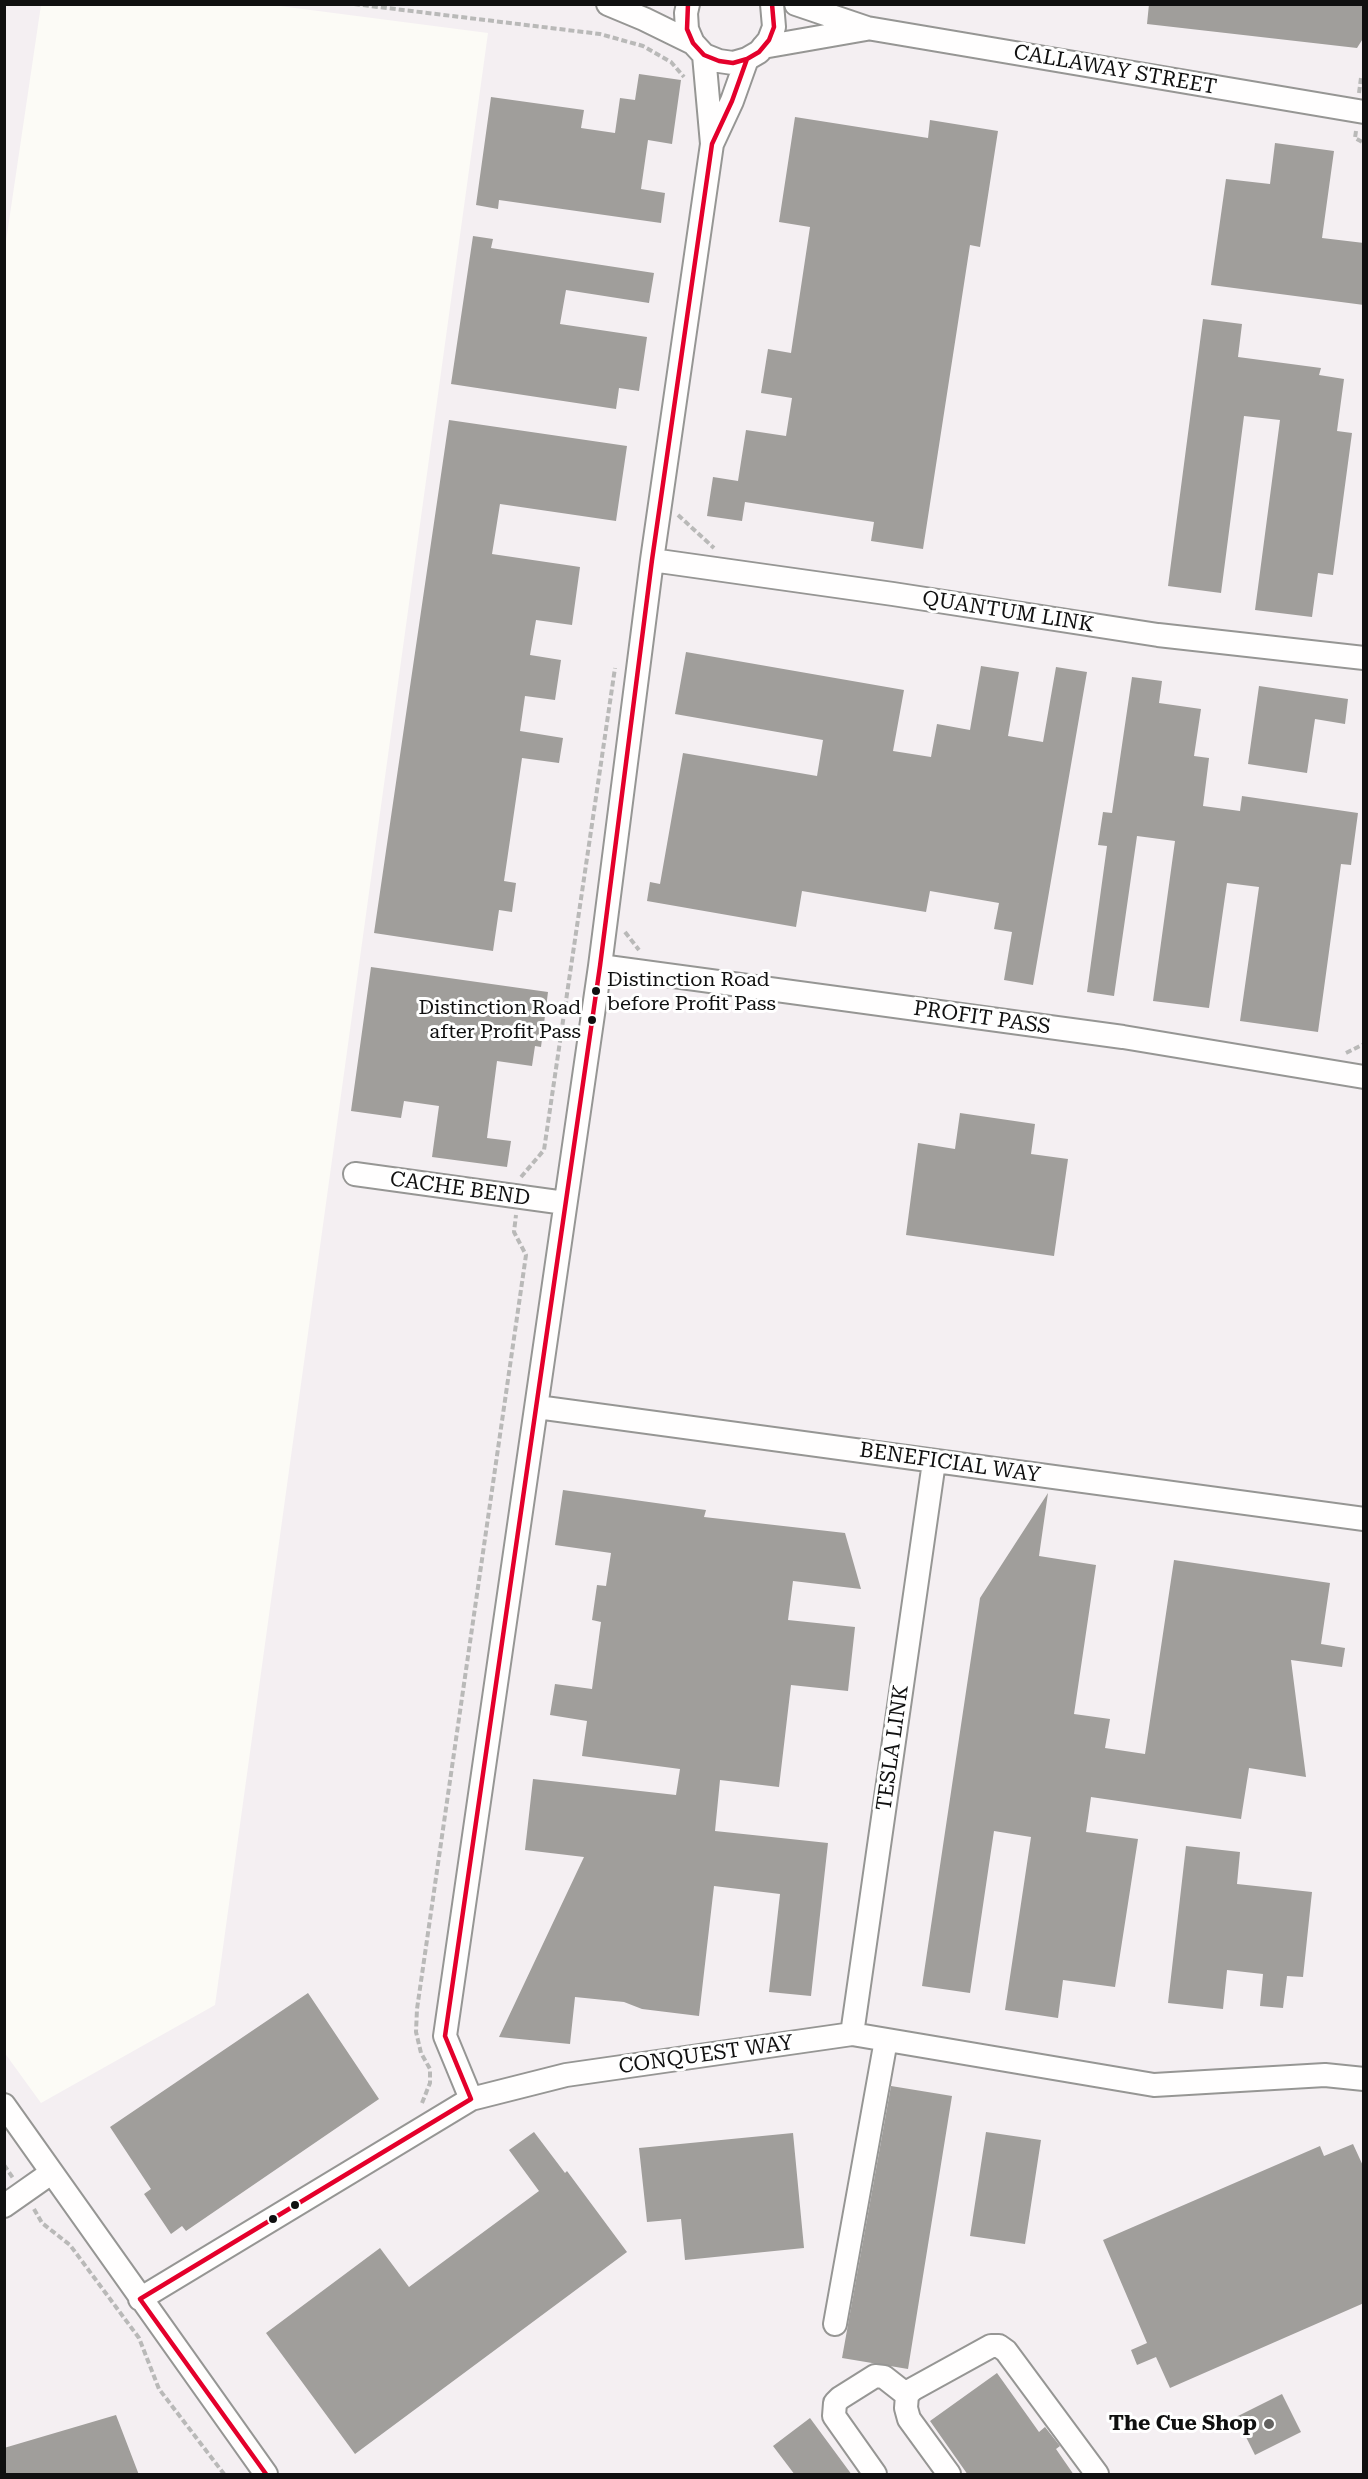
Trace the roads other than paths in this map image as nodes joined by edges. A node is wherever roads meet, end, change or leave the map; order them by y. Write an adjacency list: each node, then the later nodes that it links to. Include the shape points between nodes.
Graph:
1 (608, 4): 6 (street)
2 (688, 4): 6 (street, via 687,29)
3 (772, 4): 7 (street, via 774,27 769,40)
4 (796, 4): 5 (street, CALLAWAY STREET)
5 (867, 28): 7 (street, CALLAWAY STREET); 8 (street, CALLAWAY STREET)
6 (699, 49): 7 (street, CALLAWAY STREET, via 718,61 733,63); 9 (street)
7 (755, 53): 9 (street)
8 (1364, 112)
9 (712, 144): 10 (street)
10 (652, 560): 11 (street, QUANTUM LINK, via 1158,635); 12 (street)
11 (1364, 658)
12 (600, 966): 13 (street, PROFIT PASS, via 1123,1037); 15 (street)
13 (1364, 1077)
14 (355, 1174): 15 (street, CACHE BEND)
15 (565, 1203): 16 (street)
16 (537, 1407): 17 (street, BENEFICIAL WAY); 24 (street, via 445,2036)
17 (934, 1462): 18 (street, BENEFICIAL WAY); 19 (street, TESLA LINK)
18 (1364, 1519)
19 (852, 2034): 20 (street, CONQUEST WAY); 24 (street, CONQUEST WAY, via 566,2076)
20 (886, 2040): 22 (street, CONQUEST WAY, via 1154,2085); 29 (street)
21 (1364, 2064): 22 (street, CONQUEST WAY)
22 (1325, 2075): 23 (street, CONQUEST WAY)
23 (1364, 2079)
24 (471, 2099): 28 (street, CONQUEST WAY)
25 (4, 2104): 26 (street)
26 (51, 2173): 27 (street); 28 (street)
27 (4, 2206)
28 (140, 2299): 31 (street)
29 (835, 2324)
30 (907, 2395): 32 (street, via 884,2377 875,2376 835,2403 834,2416); 33 (street, via 909,2419); 34 (street, via 991,2346 999,2346)
31 (266, 2475)
32 (875, 2475)
33 (949, 2475)
34 (1097, 2475)

